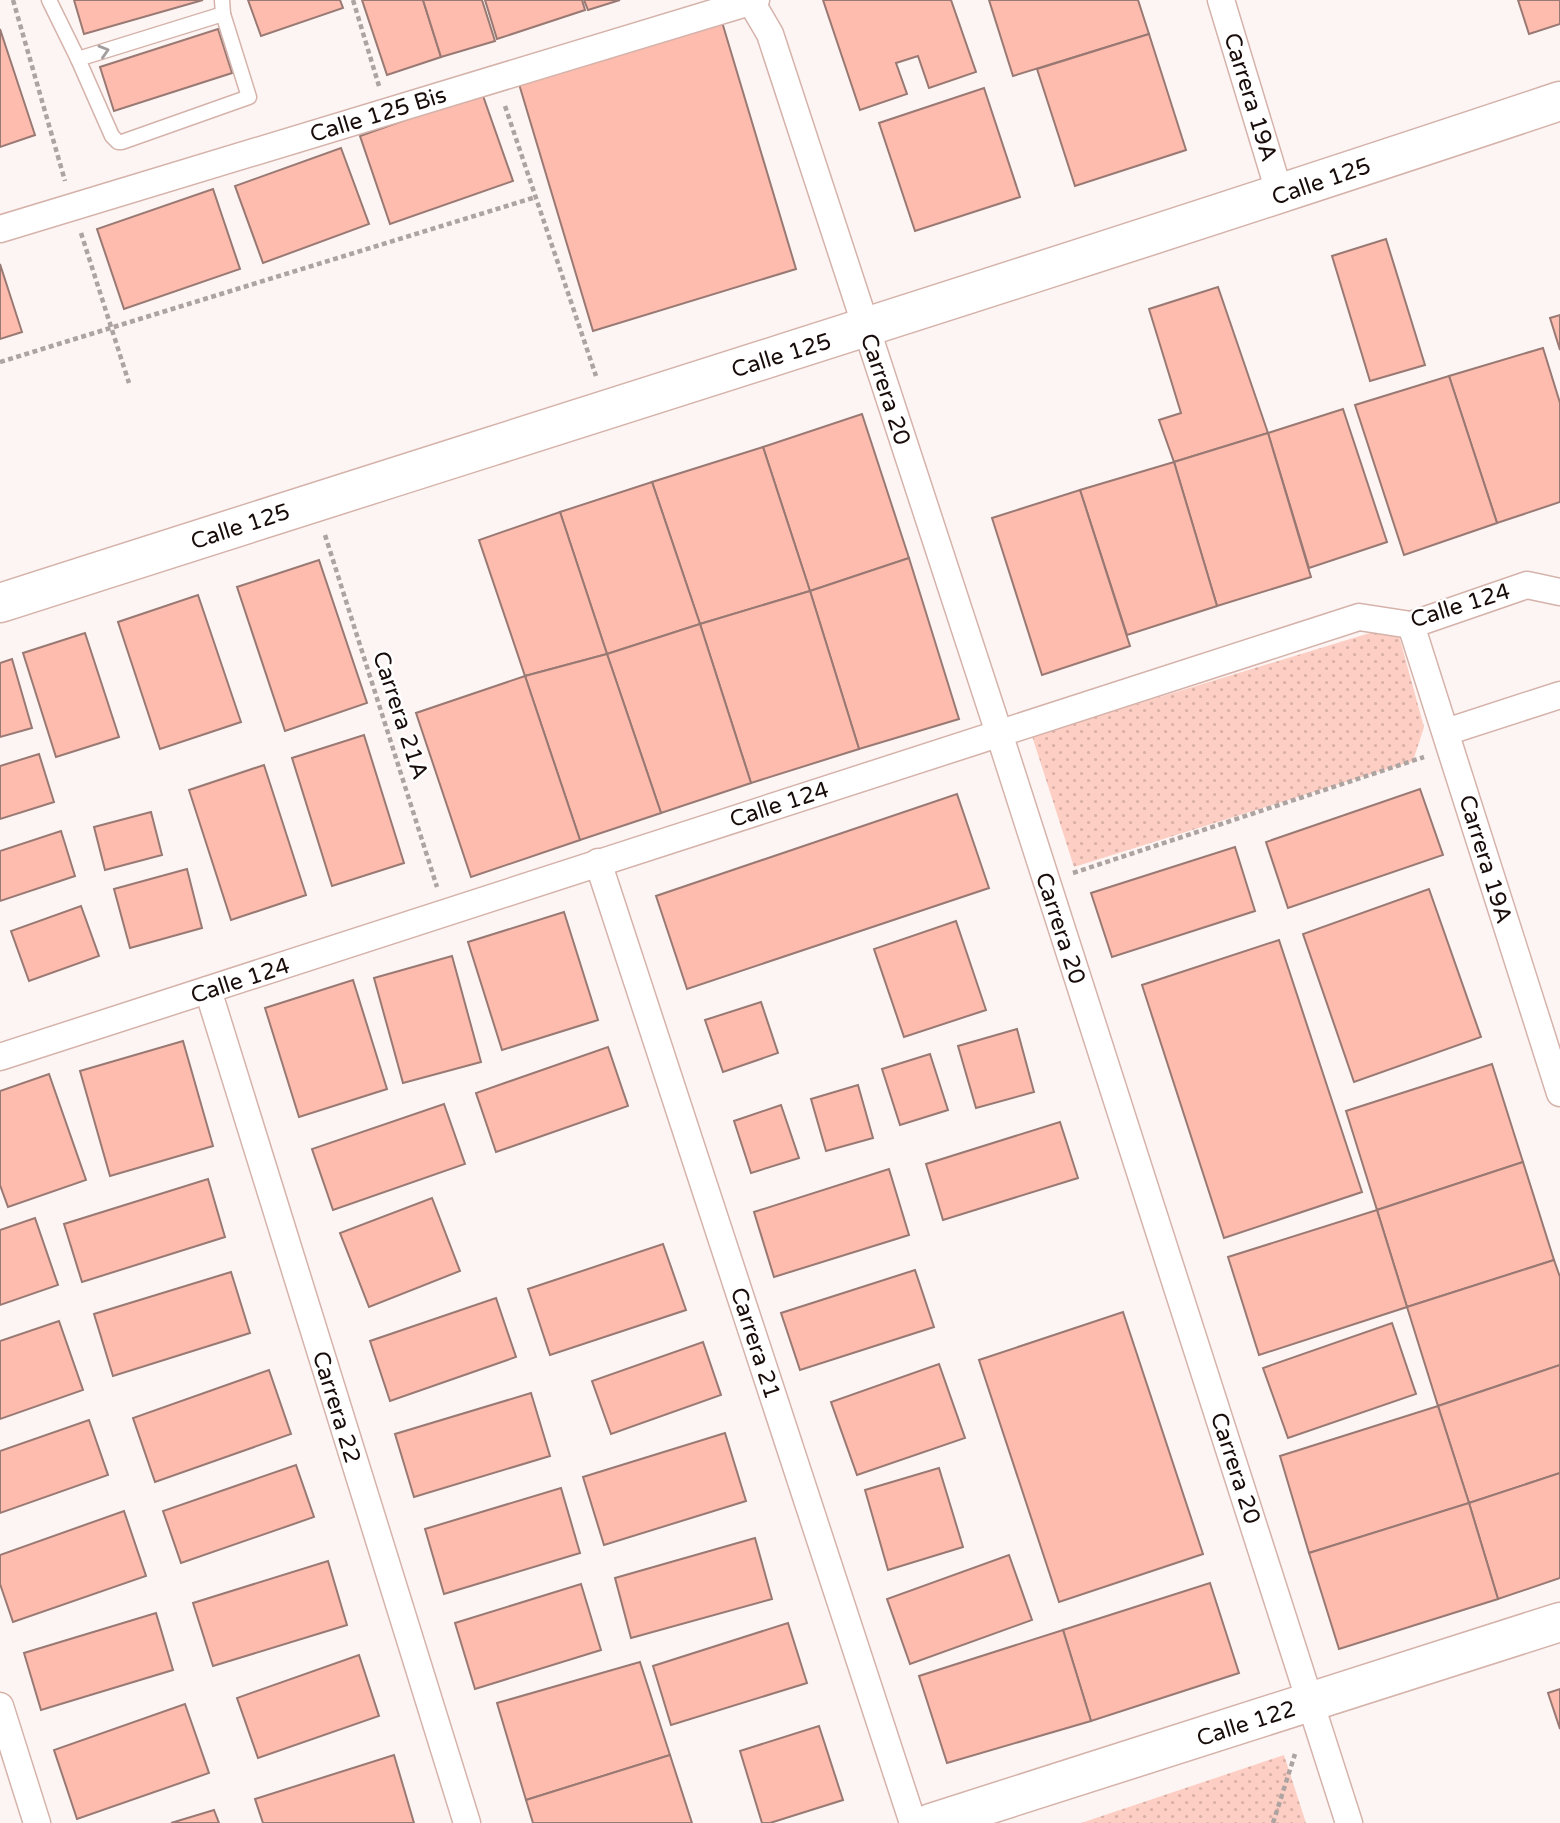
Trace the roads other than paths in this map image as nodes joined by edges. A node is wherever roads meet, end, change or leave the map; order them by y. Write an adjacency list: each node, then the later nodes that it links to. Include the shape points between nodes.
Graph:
1 (49, 0): 5 (lane)
2 (756, 0): 8 (street, Calle 125 Bis); 9 (street, Carrera 20)
3 (1221, 0): 7 (street, Carrera 19A)
4 (222, 7): 5 (lane, one-way to 4); 5 (lane, via 248,97 118,142)
5 (78, 59)
6 (1560, 101): 7 (street, Calle 125)
7 (1280, 195): 9 (street, Calle 125)
8 (0, 229)
9 (866, 328): 11 (street, Calle 125); 14 (street, Carrera 20)
10 (1560, 592): 12 (street, Calle 124, via 1527,585)
11 (0, 603)
12 (1411, 625): 14 (street, Calle 124, via 1359,617); 15 (street, Carrera 19A)
13 (1560, 695): 15 (street)
14 (999, 733): 16 (street, Calle 124); 21 (street, Carrera 20)
15 (1449, 740): 19 (street, Carrera 19A)
16 (598, 863): 17 (street, Calle 124); 25 (street, Carrera 21)
17 (208, 990): 18 (street, Calle 124); 24 (street, Carrera 22)
18 (0, 1057)
19 (1560, 1093)
20 (1560, 1622): 21 (street, Calle 122)
21 (1311, 1702): 26 (street, Calle 122); 27 (street, Carrera 20)
22 (0, 1706): 23 (street)
23 (37, 1823)
24 (467, 1823)
25 (913, 1823)
26 (931, 1823)
27 (1349, 1823)

